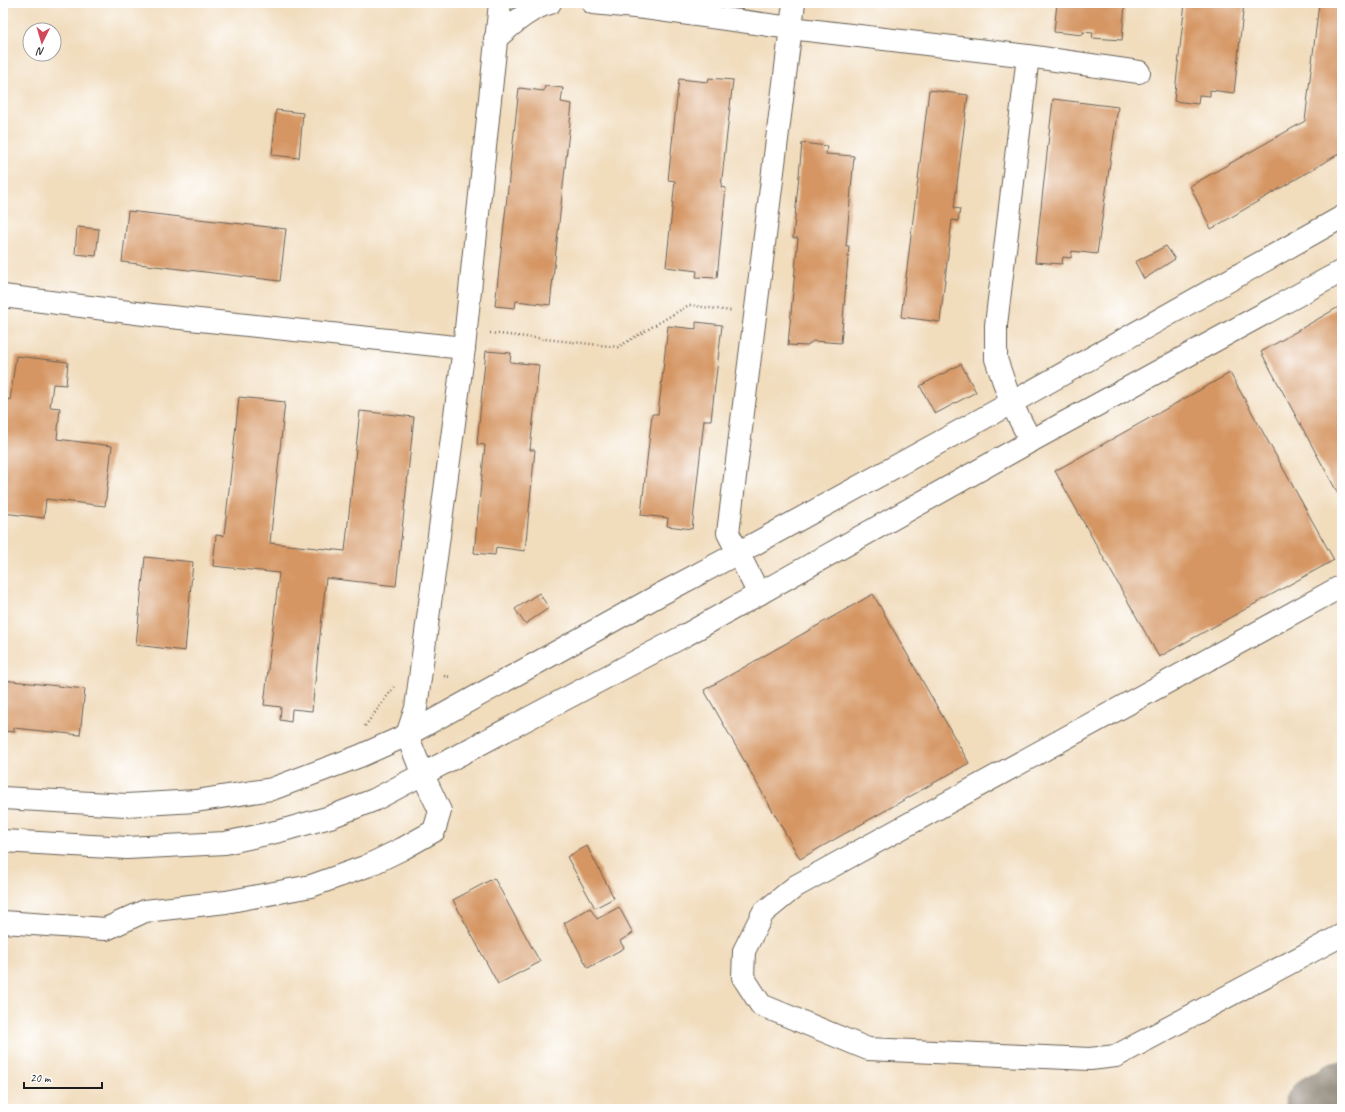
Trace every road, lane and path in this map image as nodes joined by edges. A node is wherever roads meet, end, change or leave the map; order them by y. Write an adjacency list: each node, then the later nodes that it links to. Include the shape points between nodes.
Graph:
1 (500, 3): 6 (street)
2 (550, 3): 6 (street, via 520,19)
3 (593, 3): 5 (street)
4 (794, 3): 5 (street)
5 (791, 28): 7 (street); 12 (street)
6 (495, 39): 13 (street)
7 (1028, 56): 8 (street); 14 (street, via 996,326 996,359)
8 (1139, 72)
9 (1342, 217): 14 (street)
10 (1342, 272): 15 (street)
11 (3, 296): 13 (street, via 152,315)
12 (755, 314): 13 (path, via 689,305 618,348); 16 (street, via 728,533)
13 (465, 340): 19 (street)
14 (1011, 403): 15 (street); 16 (street)
15 (1031, 441): 18 (street)
16 (738, 554): 18 (street); 22 (street)
17 (1342, 586): 27 (street, via 796,886 763,913 744,951 743,976 761,1004 868,1049 1090,1059 1116,1056)
18 (759, 594): 23 (street)
19 (421, 673): 20 (path); 21 (path, via 403,674); 22 (street, via 416,708)
20 (451, 677)
21 (363, 729)
22 (406, 735): 23 (street); 24 (street, via 360,756 272,789 196,801 126,805)
23 (423, 775): 25 (street, via 374,800 330,817 280,831 225,842 127,848); 26 (street, via 440,810 434,831 368,866 312,886 226,902 145,911 106,930)
24 (3, 798)
25 (3, 841)
26 (3, 922)
27 (1342, 935)

